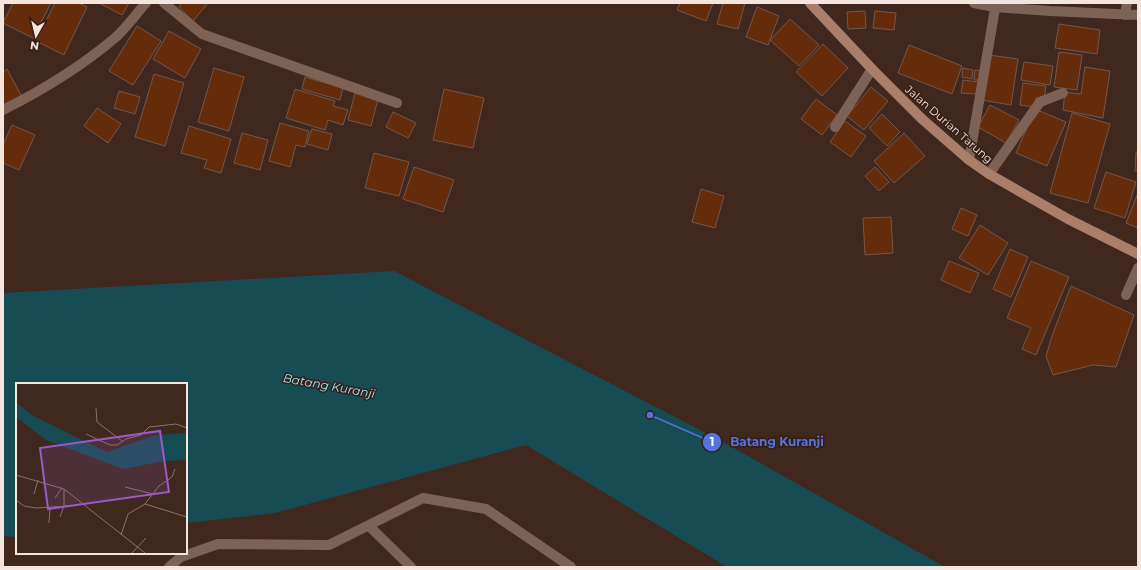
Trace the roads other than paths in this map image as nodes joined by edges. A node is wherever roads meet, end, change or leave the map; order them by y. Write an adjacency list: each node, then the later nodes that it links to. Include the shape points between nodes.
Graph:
1 (146, 3): 12 (street, via 117,36 82,63)
2 (164, 3): 11 (street, via 202,34)
3 (810, 3): 9 (street, Jalan Durian Tarung)
4 (974, 3): 6 (street)
5 (1127, 3): 7 (street)
6 (995, 5): 7 (street); 14 (street)
7 (1125, 15): 8 (street)
8 (1138, 15)
9 (872, 70): 13 (street); 14 (street, Jalan Durian Tarung)
10 (1063, 93): 15 (street, via 1040,102)
11 (397, 103)
12 (3, 110)
13 (835, 127)
14 (969, 160): 15 (street, Jalan Durian Tarung)
15 (988, 174): 16 (street, Jalan Durian Tarung, via 1068,219)
16 (1138, 254)
17 (1138, 268): 18 (street)
18 (1126, 295)
19 (369, 526): 20 (street, via 329,545 218,544 181,557); 21 (street); 22 (street, via 423,498 486,509)
20 (169, 567)
21 (411, 567)
22 (571, 567)

